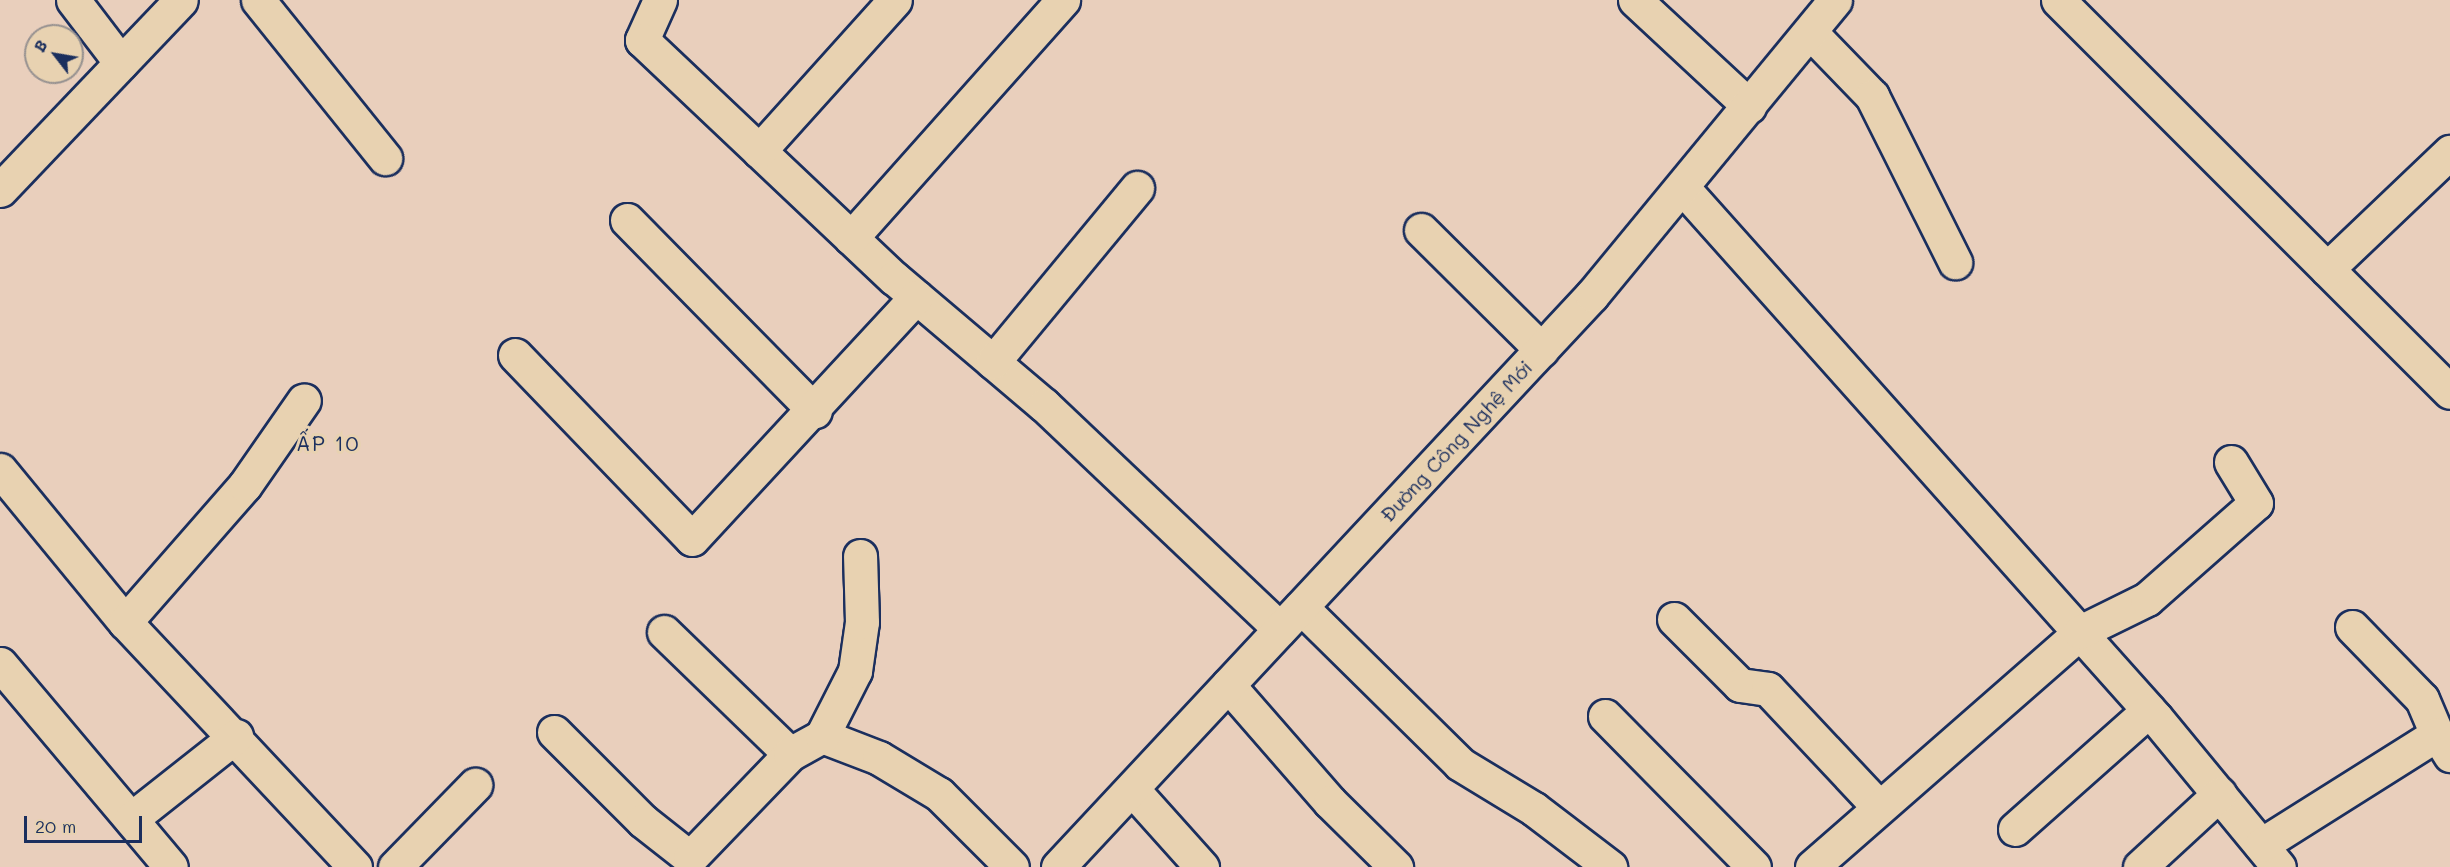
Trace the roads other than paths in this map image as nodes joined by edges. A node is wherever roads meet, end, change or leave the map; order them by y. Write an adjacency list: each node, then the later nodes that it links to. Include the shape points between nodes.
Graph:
1 (73, 0): 11 (street)
2 (181, 0): 11 (street)
3 (258, 0): 15 (street)
4 (660, 0): 13 (street, via 642,40)
5 (896, 0): 13 (street)
6 (1063, 0): 21 (street)
7 (1635, 0): 12 (street)
8 (1834, 0): 10 (street, Đường Công Nghệ Mới)
9 (2058, 0): 23 (street)
10 (1810, 33): 12 (street, Đường Công Nghệ Mới); 22 (street, via 1872,96)
11 (121, 63): 18 (street)
12 (1749, 106): 16 (street, Đường Công Nghệ Mới)
13 (759, 151): 21 (street)
14 (2450, 152): 23 (street)
15 (385, 158)
16 (1682, 187): 25 (street, Đường Công Nghệ Mới); 39 (street)
17 (1137, 188): 27 (street)
18 (0, 190)
19 (627, 220): 30 (street)
20 (1421, 230): 25 (street)
21 (851, 238): 24 (street)
22 (1955, 262)
23 (2327, 269): 28 (street)
24 (916, 297): 27 (street); 30 (street)
25 (1542, 350): 34 (street, Đường Công Nghệ Mới)
26 (516, 355): 30 (street, via 692,539)
27 (993, 362): 34 (street)
28 (2445, 377)
29 (304, 400): 36 (street, via 245,485)
30 (815, 411)
31 (2232, 462): 39 (street, via 2256,503 2147,598)
32 (0, 470): 36 (street)
33 (860, 556): 46 (street, via 862,622 855,671)
34 (1291, 618): 41 (street, Đường Công Nghệ Mới); 63 (street, via 1460,764 1534,809)
35 (1674, 619): 52 (street, via 1740,685 1768,688)
36 (125, 622): 45 (street)
37 (2352, 627): 47 (street, via 2422,699)
38 (664, 632): 48 (street)
39 (2080, 632): 42 (street); 52 (street)
40 (0, 664): 53 (street)
41 (1228, 685): 50 (street, Đường Công Nghệ Mới); 62 (street, via 1330,802)
42 (2149, 710): 51 (street); 54 (street)
43 (1605, 716): 64 (street)
44 (554, 732): 48 (street, via 643,821 690,858)
45 (236, 736): 53 (street); 57 (street)
46 (822, 736): 48 (street); 59 (street, via 879,758 939,794)
47 (2444, 745): 55 (street)
48 (790, 754)
49 (475, 785): 58 (street)
50 (1132, 789): 60 (street, Đường Công Nghệ Mới); 61 (street)
51 (2219, 794): 55 (street); 66 (street)
52 (1879, 807): 65 (street)
53 (131, 819): 56 (street)
54 (2015, 829)
55 (2270, 856)
56 (171, 867)
57 (355, 867)
58 (395, 867)
59 (1012, 867)
60 (1058, 867)
61 (1202, 867)
62 (1396, 867)
63 (1610, 867)
64 (1754, 867)
65 (1812, 867)
66 (2140, 867)

